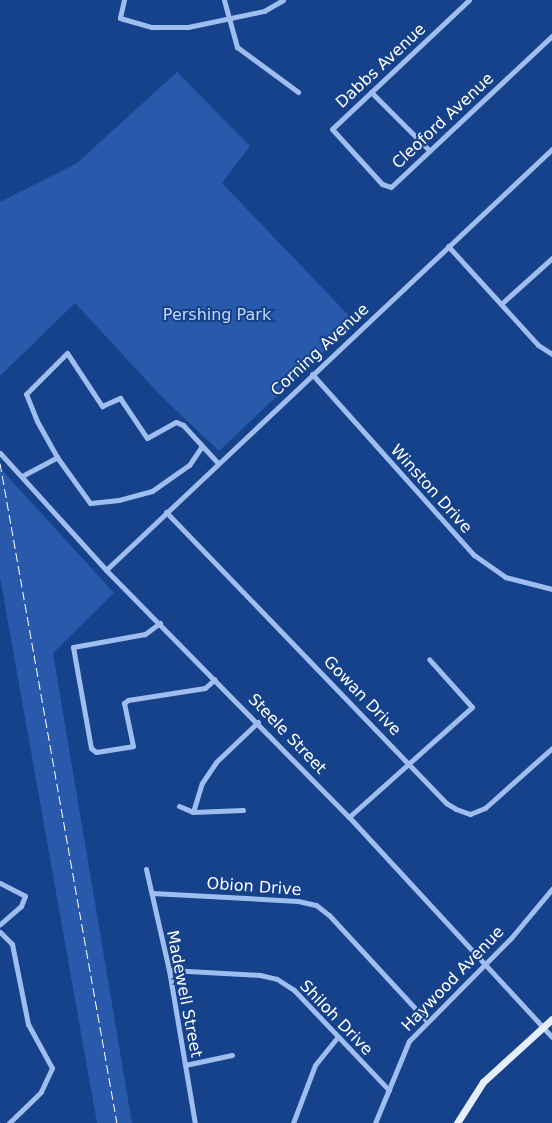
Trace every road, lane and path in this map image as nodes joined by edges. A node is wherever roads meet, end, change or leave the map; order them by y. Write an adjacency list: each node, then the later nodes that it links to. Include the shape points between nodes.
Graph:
1 (124, 0): 5 (street, via 120,18 152,27 188,28)
2 (224, 0): 5 (street)
3 (283, 0): 5 (street, via 264,11)
4 (469, 0): 8 (street, Dabbs Avenue)
5 (227, 20): 7 (street, via 237,47)
6 (552, 36): 11 (street, Cleoford Avenue)
7 (298, 92)
8 (371, 92): 9 (street, Dabbs Avenue); 11 (street)
9 (332, 129): 11 (street, Cleoford Avenue, via 382,184 391,187)
10 (552, 149): 12 (street, Corning Avenue)
11 (430, 151)
12 (448, 246): 14 (street); 16 (street, Corning Avenue)
13 (552, 258): 14 (street)
14 (501, 304): 15 (street, via 538,345)
15 (552, 354)
16 (312, 374): 20 (street, Corning Avenue); 24 (street, Winston Drive, via 474,555 505,577)
17 (202, 446): 19 (street, via 189,465 152,491 119,500 90,503); 19 (street, via 183,425 176,422 147,438 120,398 102,406 67,353 26,394); 20 (street)
18 (0, 453): 21 (street, Steele Street)
19 (57, 457): 21 (street)
20 (218, 463): 22 (street, Corning Avenue)
21 (22, 476): 23 (street, Steele Street)
22 (166, 512): 23 (street, Corning Avenue); 30 (street, Gowan Drive)
23 (106, 570): 25 (street, Steele Street)
24 (552, 589)
25 (160, 623): 27 (street, Steele Street); 27 (street, via 145,634 73,647 91,748 96,752 133,746 124,703 128,700 205,688)
26 (429, 658): 30 (street, via 472,707)
27 (215, 679): 28 (street, Steele Street)
28 (258, 722): 33 (street, via 216,762 202,783); 34 (street, Steele Street)
29 (552, 748): 30 (street, Gowan Drive, via 486,808 470,814 446,803)
30 (410, 762): 34 (street)
31 (179, 806): 33 (street)
32 (243, 810): 33 (street)
33 (194, 812)
34 (349, 817): 41 (street, Steele Street)
35 (146, 869): 38 (street, Madewell Street)
36 (0, 883): 39 (street, via 25,896 21,906)
37 (552, 889): 41 (street, Haywood Avenue)
38 (152, 893): 42 (street, Madewell Street); 44 (street, Obion Drive, via 298,901 316,906)
39 (0, 924)
40 (0, 932): 51 (street, via 12,944 28,1024 52,1068 41,1092)
41 (484, 966): 44 (street, Haywood Avenue); 45 (street, Steele Street)
42 (169, 970): 47 (street, Shiloh Drive, via 277,979 294,990); 49 (street, Madewell Street)
43 (552, 1019): 45 (main road)
44 (426, 1020): 50 (street, Haywood Avenue, via 409,1041)
45 (543, 1027): 46 (street, Steele Street); 55 (main road, via 483,1082)
46 (552, 1037)
47 (336, 1038): 50 (street, Shiloh Drive); 53 (street, via 315,1065)
48 (232, 1056): 49 (street)
49 (185, 1065): 52 (street, Madewell Street)
50 (389, 1090): 54 (street, Haywood Avenue)
51 (9, 1123)
52 (195, 1123)
53 (293, 1123)
54 (374, 1123)
55 (457, 1123)

